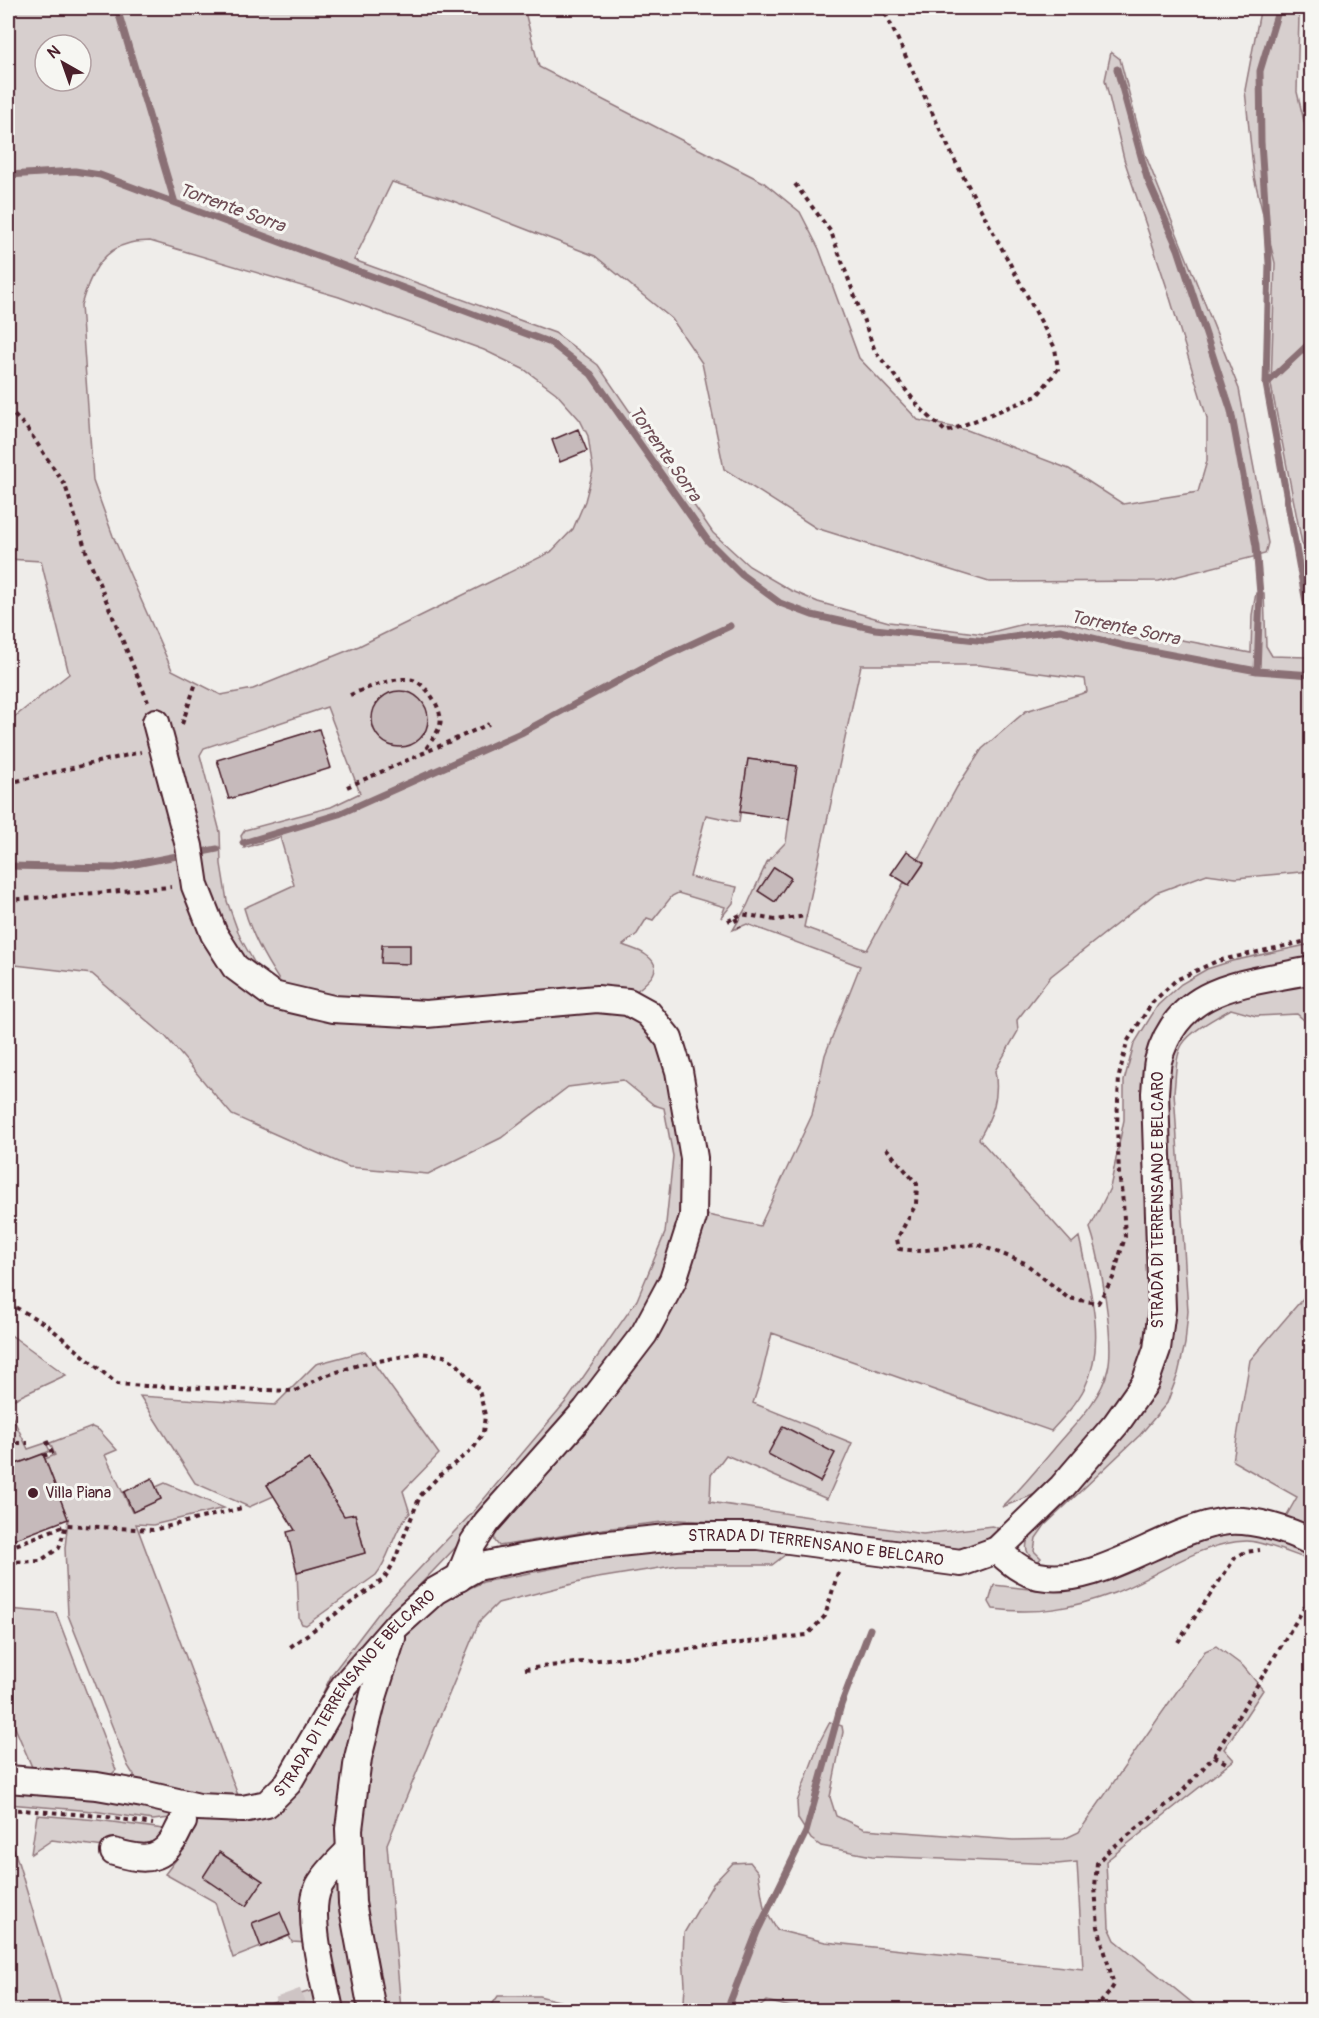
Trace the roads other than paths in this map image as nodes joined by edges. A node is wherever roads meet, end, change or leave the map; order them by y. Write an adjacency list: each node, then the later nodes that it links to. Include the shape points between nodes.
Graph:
1 (156, 722): 5 (street, via 189,846 195,885 214,934 235,967 273,995 333,1009 426,1014 597,999 628,1002 648,1013 669,1039 679,1071 694,1158 693,1217 673,1280 644,1334 586,1410 487,1522 473,1543)
2 (1311, 970): 4 (street, STRADA DI TERRENSANO E BELCARO, via 1211,994 1181,1014 1166,1037 1155,1093 1162,1309 1157,1349 1145,1383 1116,1424 1062,1487)
3 (1311, 1542): 4 (street, via 1278,1529 1227,1521 1177,1536 1088,1573 1061,1577 1030,1573)
4 (997, 1550): 5 (street, STRADA DI TERRENSANO E BELCARO, via 961,1563 759,1536 686,1536 521,1558 477,1567)
5 (459, 1578): 6 (street, STRADA DI TERRENSANO E BELCARO, via 435,1591)
6 (396, 1626): 7 (street, STRADA DI TERRENSANO E BELCARO, via 344,1686 288,1783 267,1803 243,1809 199,1807 97,1786); 9 (street, via 357,1758)
7 (8, 1779)
8 (183, 1822): 10 (street, via 163,1852 149,1858)
9 (350, 1850): 11 (street, via 318,1888 313,1913); 12 (street, via 352,1903)
10 (114, 1852)
11 (325, 2000)
12 (372, 2010)

